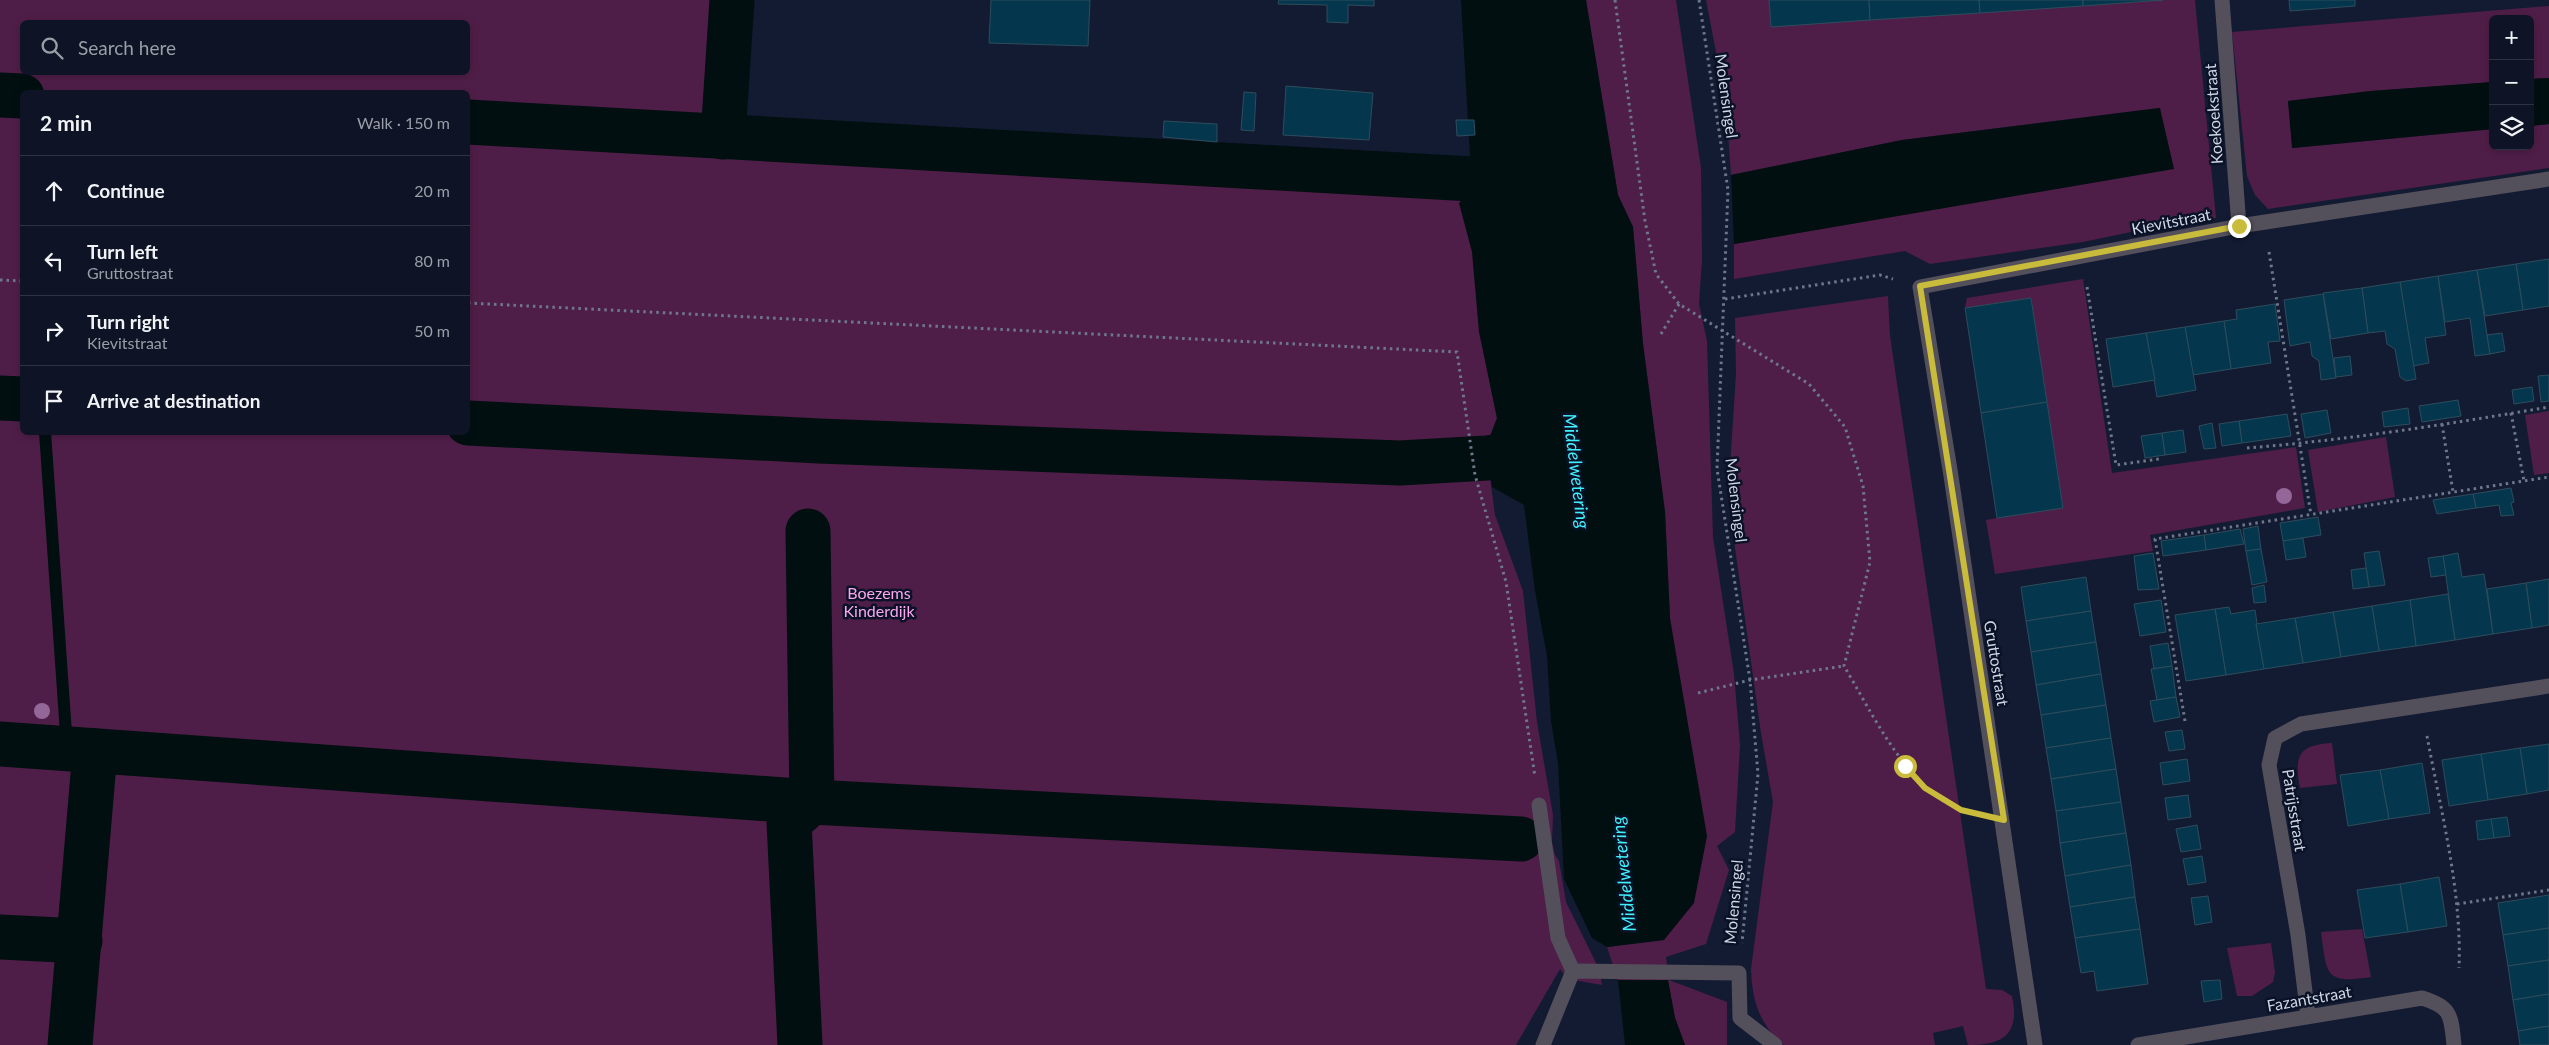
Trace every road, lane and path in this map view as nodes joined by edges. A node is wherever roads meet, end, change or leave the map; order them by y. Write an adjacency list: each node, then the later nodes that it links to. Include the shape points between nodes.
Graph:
1 (1615, 0): 13 (path, via 1651,258 1656,274)
2 (1699, 0): 11 (path, Molensingel, via 1728,190)
3 (2222, 0): 5 (street, Koekoekstraat)
4 (2549, 179): 5 (street, Kievitstraat)
5 (2239, 226): 10 (street, Kievitstraat)
6 (2268, 244): 19 (path)
7 (0, 280): 8 (path)
8 (20, 281)
9 (2086, 281): 21 (path, via 2116,465)
10 (1920, 286): 11 (path, via 1880,276); 33 (street, Gruttostraat)
11 (1725, 300): 14 (path, Molensingel)
12 (470, 303): 32 (path, via 1457,352 1475,475 1506,582)
13 (1679, 304): 14 (path); 15 (path)
14 (1722, 329): 26 (path, via 1809,384 1845,427 1863,486 1870,562); 27 (path, Molensingel, via 1717,469)
15 (1661, 334)
16 (2549, 407): 17 (path)
17 (2511, 413): 18 (path); 23 (path)
18 (2442, 424): 19 (path); 24 (path)
19 (2302, 443): 20 (path); 25 (path)
20 (2246, 448)
21 (2159, 459)
22 (2549, 477): 23 (path)
23 (2524, 481): 24 (path)
24 (2452, 492): 25 (path)
25 (2311, 515): 30 (path, via 2155,539)
26 (1844, 666): 27 (path); 33 (path, via 1905,766 1925,788 1961,810)
27 (1750, 680): 29 (path); 38 (path, Molensingel, via 1758,774)
28 (2549, 686): 39 (street, Patrijsstraat, via 2301,724 2276,738 2269,765 2298,935)
29 (1698, 694)
30 (2185, 721)
31 (2426, 730): 35 (path)
32 (1539, 805): 37 (street, via 1558,938)
33 (2004, 820): 42 (street, Gruttostraat)
34 (2549, 890): 35 (path)
35 (2457, 904): 36 (path)
36 (2459, 968)
37 (1573, 971): 38 (street); 40 (street)
38 (1739, 973): 41 (street, via 1740,1018)
39 (2308, 1016): 43 (street, Fazantstraat); 44 (street, Fazantstraat, via 2422,998 2440,1004 2451,1019)
40 (1543, 1045)
41 (1775, 1045)
42 (2035, 1045)
43 (2138, 1045)
44 (2454, 1045)

